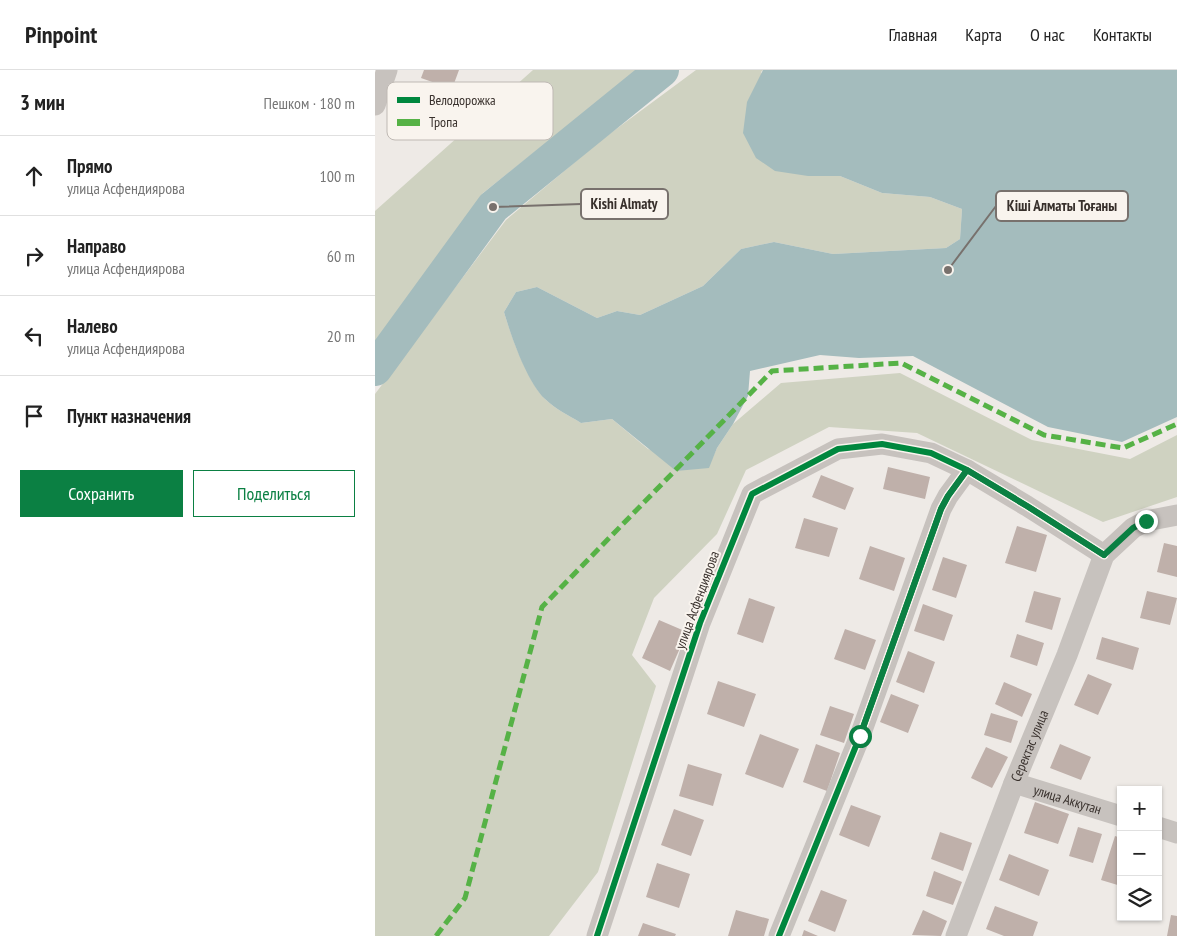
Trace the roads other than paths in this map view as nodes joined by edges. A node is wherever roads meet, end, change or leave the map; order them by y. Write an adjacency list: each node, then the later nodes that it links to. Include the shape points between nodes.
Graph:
1 (387, 70): 2 (street)
2 (375, 105)
3 (967, 470): 5 (street, улица Асфендиярова); 10 (street, улица Асфендиярова, via 931,453 882,444 838,449 752,494 700,623); 11 (street, via 941,509 860,736)
4 (1177, 515): 5 (street, via 1146,521 1133,528)
5 (1104, 555): 6 (street, Серектас улица)
6 (1014, 783): 7 (street, улица Аккутан); 12 (street, Серектас улица)
7 (1117, 815)
8 (1162, 828): 9 (street)
9 (1177, 833)
10 (597, 936)
11 (779, 936)
12 (956, 936)

